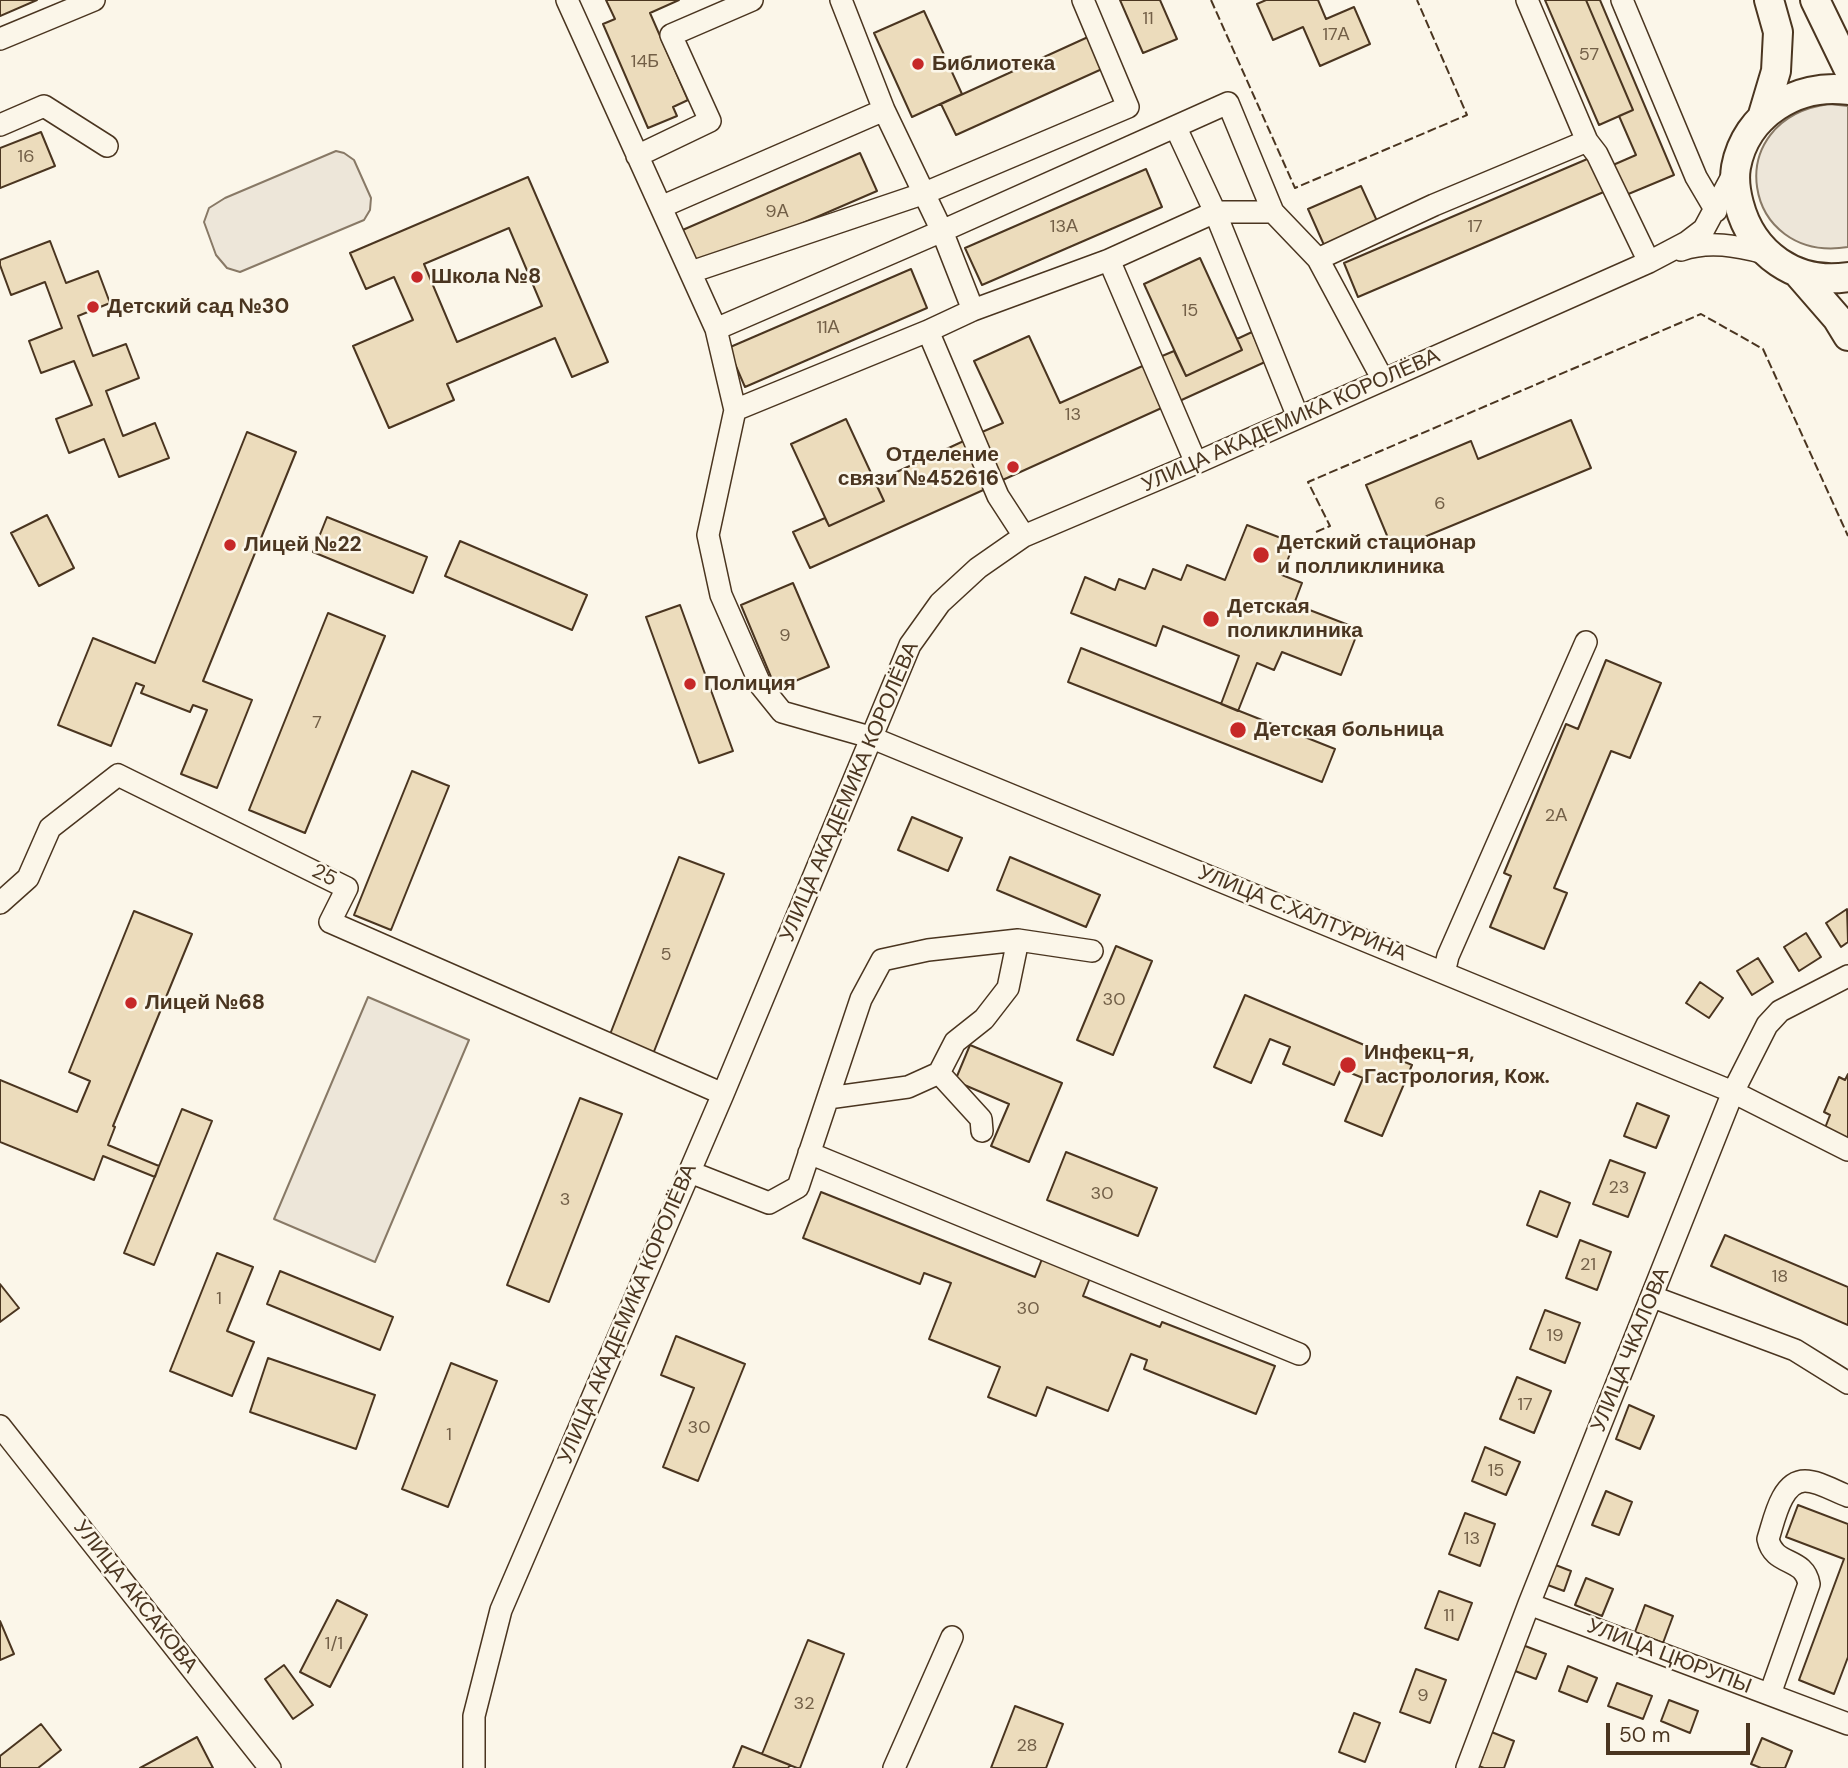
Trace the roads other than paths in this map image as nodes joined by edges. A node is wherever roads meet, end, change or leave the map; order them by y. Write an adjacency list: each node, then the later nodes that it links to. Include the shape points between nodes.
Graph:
1 (94, 0): 10 (street)
2 (567, 0): 19 (street)
3 (752, 0): 19 (street, via 671,35 710,121)
4 (841, 0): 13 (street)
5 (1083, 0): 21 (street, via 1128,107)
6 (1527, 0): 17 (street)
7 (1622, 0): 23 (street, via 1696,177)
8 (1769, 0): 14 (main road, via 1778,32 1776,71)
9 (1815, 0): 11 (main road)
10 (0, 39)
11 (1844, 51)
12 (1848, 90): 14 (main road, via 1805,91 1782,101)
13 (884, 110): 21 (street); 22 (street)
14 (1762, 118): 20 (main road, via 1750,132)
15 (0, 125): 18 (street, via 44,106)
16 (1176, 128): 24 (street); 25 (street, via 1228,103); 26 (street)
17 (1587, 141): 28 (street); 30 (street, via 1598,154)
18 (107, 146)
19 (637, 156): 22 (street)
20 (1736, 168): 23 (street, УЛИЦА АКАДЕМИКА КОРОЛЁВА); 27 (main road, via 1742,216)
21 (925, 192): 26 (street); 31 (street)
22 (661, 207): 31 (street)
23 (1716, 211): 30 (street, УЛИЦА АКАДЕМИКА КОРОЛЁВА, via 1704,229 1687,242)
24 (1216, 212): 25 (street); 29 (street); 40 (street)
25 (1273, 212): 28 (street)
26 (943, 231): 34 (street); 35 (street)
27 (1765, 253): 30 (street, via 1712,244); 32 (main road)
28 (1318, 259): 38 (street)
29 (1109, 260): 34 (street); 41 (street)
30 (1649, 262): 38 (street, УЛИЦА АКАДЕМИКА КОРОЛЁВА)
31 (691, 272): 35 (street)
32 (1797, 272): 33 (main road, via 1816,278); 37 (main road)
33 (1848, 277)
34 (973, 310): 36 (street)
35 (716, 329): 39 (street)
36 (928, 331): 39 (street); 42 (street, via 998,496)
37 (1848, 336)
38 (1384, 380): 40 (street, УЛИЦА АКАДЕМИКА КОРОЛЁВА)
39 (735, 410): 44 (street, УЛИЦА С.ХАЛТУРИНА, via 708,535 721,595 761,686 782,712)
40 (1298, 417): 41 (street, УЛИЦА АКАДЕМИКА КОРОЛЁВА)
41 (1196, 463): 42 (street, УЛИЦА АКАДЕМИКА КОРОЛЁВА)
42 (1024, 536): 44 (street, УЛИЦА АКАДЕМИКА КОРОЛЁВА, via 978,568 940,603 910,645)
43 (1586, 642): 48 (street)
44 (870, 737): 48 (street, УЛИЦА С.ХАЛТУРИНА); 52 (street, УЛИЦА АКАДЕМИКА КОРОЛЁВА)
45 (0, 903): 52 (street, 25, via 28,878 50,828 118,775 347,888 330,922)
46 (1018, 940): 47 (street); 50 (street, via 1008,988 984,1019 955,1042); 53 (street, via 882,960 860,999)
47 (1092, 951)
48 (1444, 972): 51 (street, УЛИЦА С.ХАЛТУРИНА)
49 (1848, 976): 51 (street, УЛИЦА ЧКАЛОВА, via 1780,1011 1767,1025)
50 (939, 1073): 53 (street, via 908,1087); 54 (street, via 981,1119)
51 (1733, 1092): 55 (street, УЛИЦА С.ХАЛТУРИНА); 58 (street, УЛИЦА ЧКАЛОВА)
52 (723, 1094): 57 (street, УЛИЦА АКАДЕМИКА КОРОЛЁВА)
53 (828, 1098): 56 (street)
54 (982, 1131)
55 (1848, 1150)
56 (809, 1153): 57 (street, via 798,1187 769,1203); 59 (street)
57 (690, 1171): 68 (street, УЛИЦА АКАДЕМИКА КОРОЛЁВА, via 501,1610 474,1716)
58 (1653, 1297): 60 (street, via 1795,1350); 63 (street, УЛИЦА ЧКАЛОВА)
59 (1299, 1353)
60 (1848, 1383)
61 (0, 1426): 67 (street, УЛИЦА АКСАКОВА)
62 (1848, 1496): 65 (street, via 1808,1481 1793,1485 1784,1495 1769,1546 1805,1571 1809,1590)
63 (1529, 1604): 65 (street, УЛИЦА ЦЮРУПЫ); 70 (street, УЛИЦА ЧКАЛОВА)
64 (952, 1637): 69 (street)
65 (1770, 1694): 66 (street, УЛИЦА ЦЮРУПЫ)
66 (1848, 1724)
67 (271, 1768)
68 (474, 1768)
69 (894, 1768)
70 (1467, 1768)

